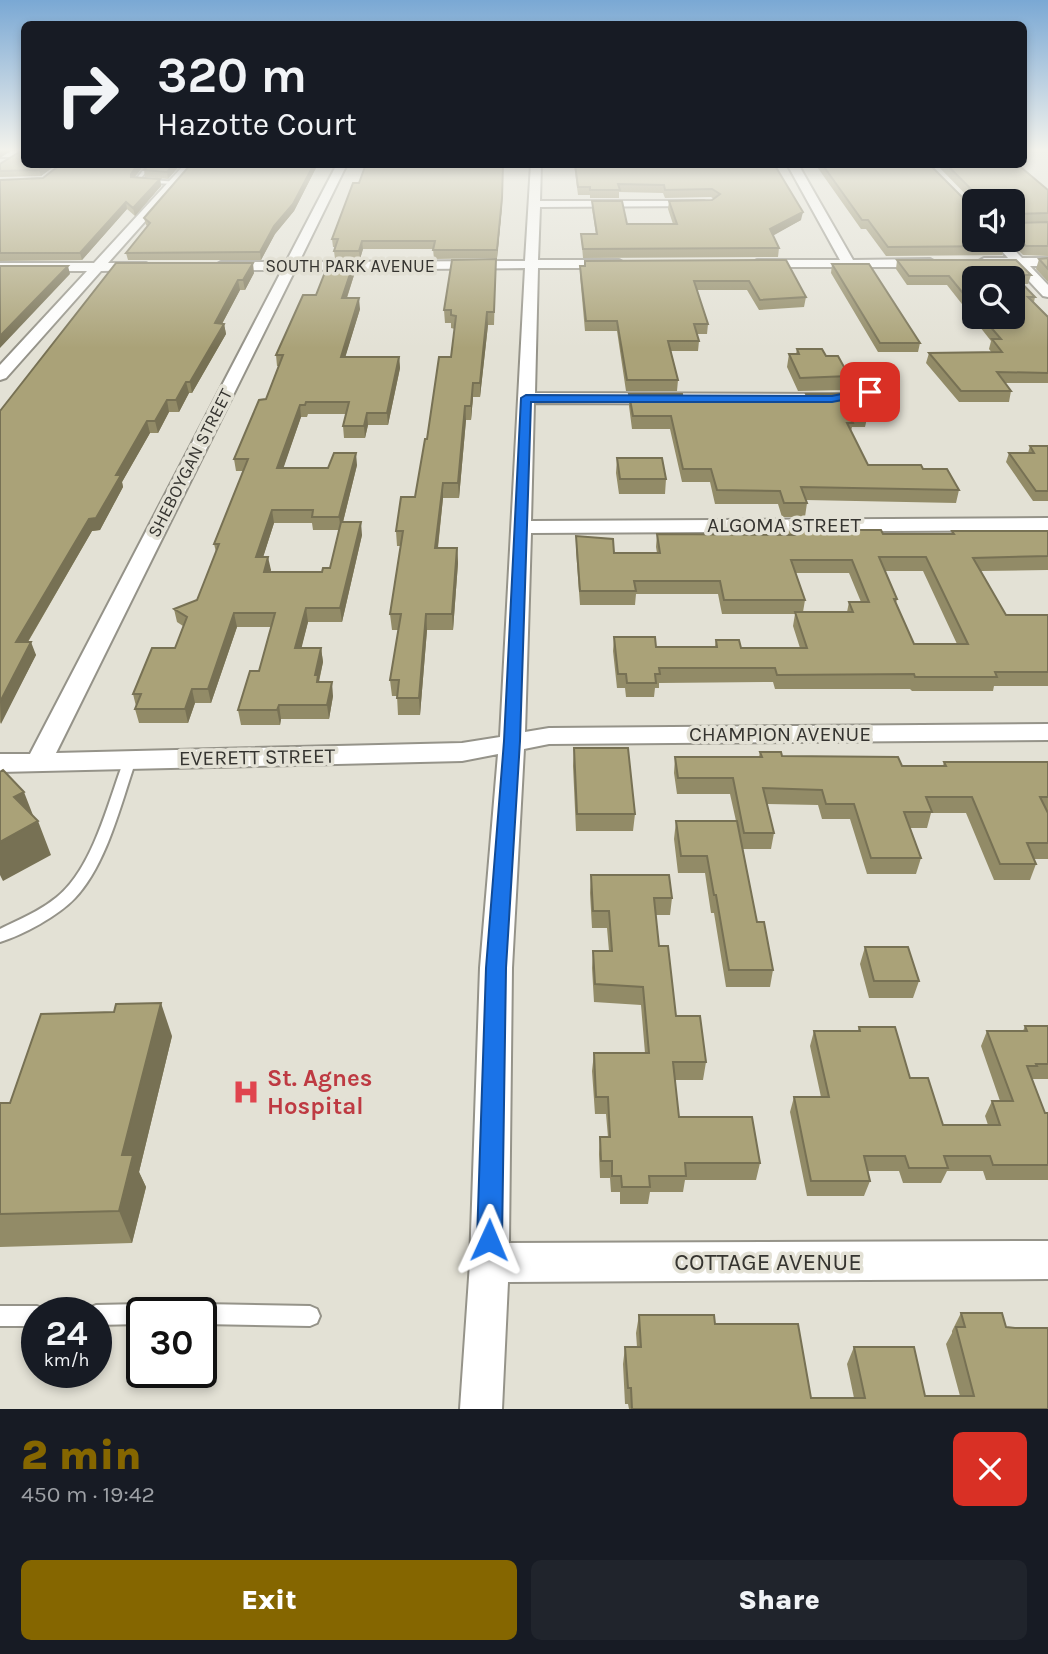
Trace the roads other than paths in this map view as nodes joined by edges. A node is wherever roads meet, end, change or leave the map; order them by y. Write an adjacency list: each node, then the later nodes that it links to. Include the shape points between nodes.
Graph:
1 (142, 217): 18 (street)
2 (315, 217): 14 (street, SHEBOYGAN STREET)
3 (535, 217): 13 (street)
4 (822, 217): 12 (street)
5 (1009, 252): 8 (street)
6 (946, 262): 12 (street)
7 (973, 262): 8 (street)
8 (1019, 262): 9 (street); 19 (street)
9 (1048, 262)
10 (632, 264): 13 (street, SOUTH PARK AVENUE)
11 (741, 264): 12 (street)
12 (849, 264)
13 (531, 265): 14 (street, SOUTH PARK AVENUE); 22 (street)
14 (289, 266): 17 (street, SOUTH PARK AVENUE); 28 (street, SHEBOYGAN STREET)
15 (0, 267): 18 (street)
16 (157, 267): 18 (street)
17 (210, 267)
18 (96, 268): 21 (street)
19 (1048, 293)
20 (880, 372): 22 (street, via 874,390 841,398)
21 (0, 374)
22 (526, 398): 24 (street)
23 (1048, 524): 24 (street, ALGOMA STREET)
24 (520, 527): 26 (street)
25 (1048, 732): 26 (street, CHAMPION AVENUE, via 549,736)
26 (512, 741): 27 (street, EVERETT STREET, via 462,752); 32 (street, via 496,968)
27 (130, 760): 28 (street, EVERETT STREET); 30 (lane, via 88,868 70,894)
28 (39, 762): 29 (street, EVERETT STREET)
29 (0, 763)
30 (0, 936)
31 (1048, 1260): 32 (street, COTTAGE AVENUE)
32 (489, 1264): 37 (street)
33 (217, 1314): 36 (lane)
34 (21, 1315): 35 (lane)
35 (0, 1316)
36 (310, 1316)
37 (481, 1409)

